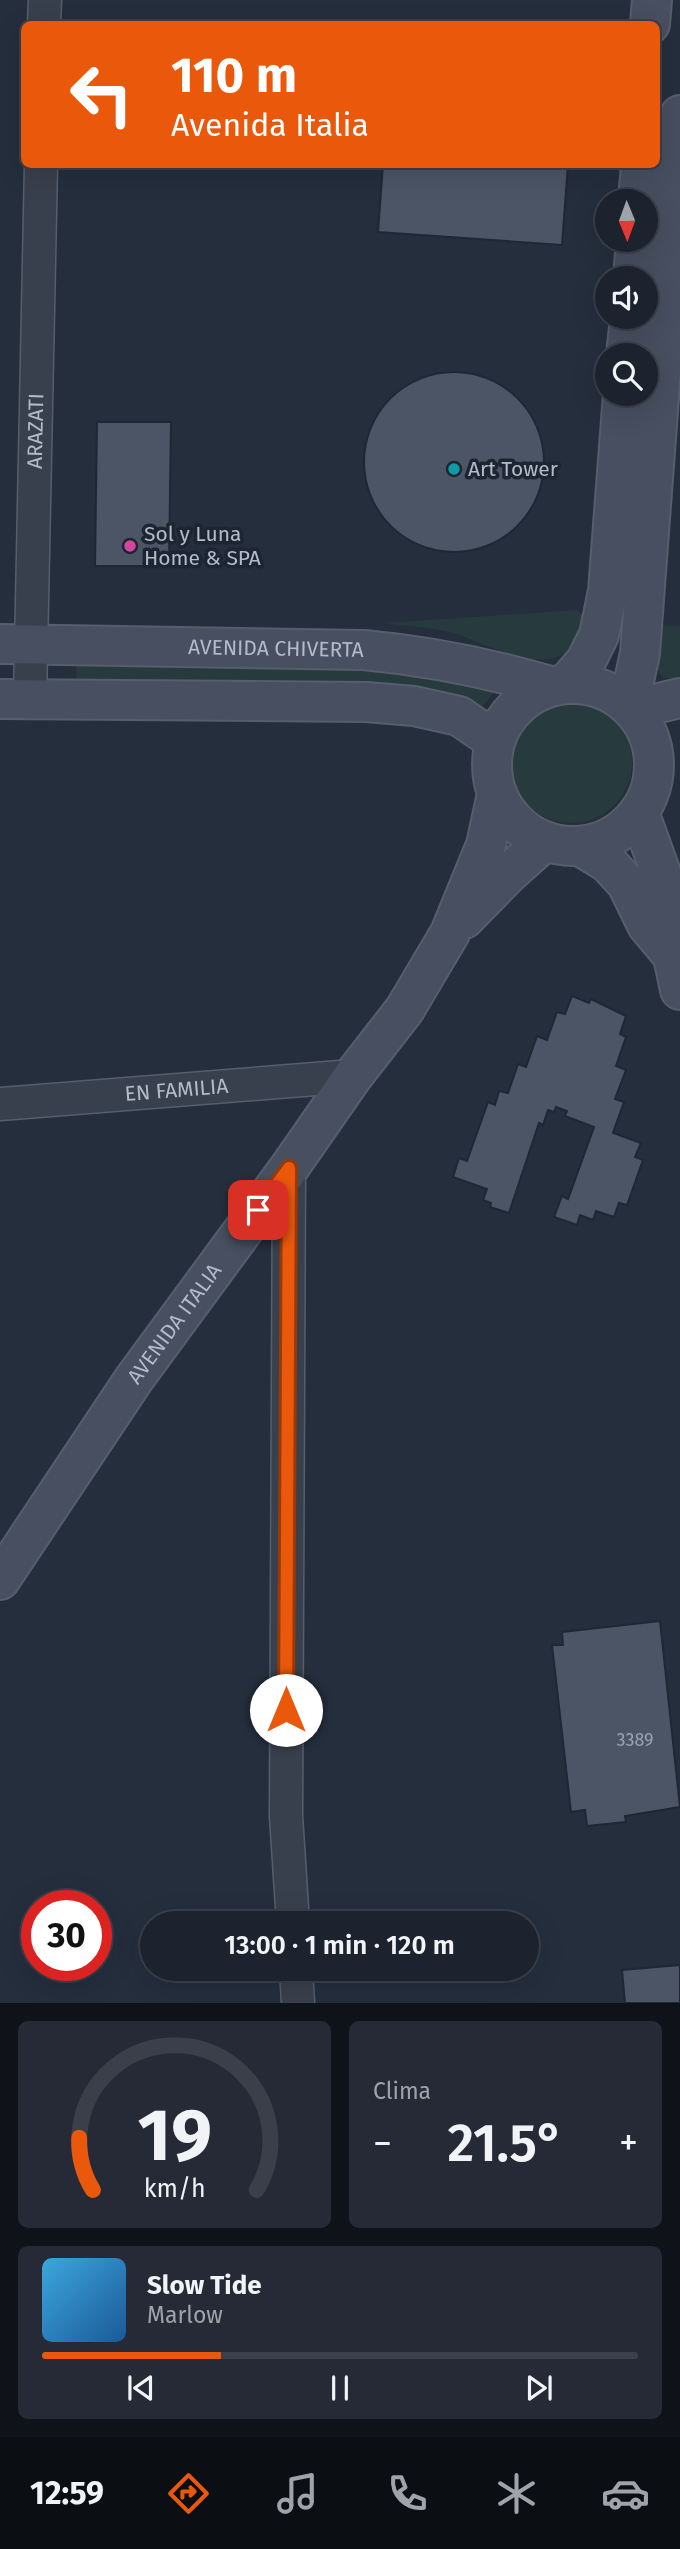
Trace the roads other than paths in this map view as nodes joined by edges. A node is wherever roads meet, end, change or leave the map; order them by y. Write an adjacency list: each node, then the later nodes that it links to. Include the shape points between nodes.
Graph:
1 (45, 0): 3 (street)
2 (652, 0): 4 (street)
3 (44, 21)
4 (650, 21)
5 (680, 115): 9 (street)
6 (41, 168): 11 (street, ARAZATI)
7 (641, 168): 8 (street)
8 (639, 189)
9 (666, 229): 15 (street)
10 (622, 406): 12 (street, via 608,591 599,635 586,661)
11 (16, 644): 12 (street, AVENIDA CHIVERTA, via 364,650 423,656); 14 (street, ARAZATI)
12 (559, 685): 15 (street, via 606,692); 16 (street, via 514,708)
13 (680, 698): 15 (street)
14 (15, 699): 16 (street, via 414,706 459,716)
15 (632, 707): 17 (street, via 653,749)
16 (494, 740): 18 (street, via 492,774)
17 (667, 761): 19 (street)
18 (497, 794): 20 (street, via 508,814 525,830); 21 (street, AVENIDA ITALIA, via 486,845)
19 (639, 812): 20 (street, via 623,829 602,840); 22 (street, via 675,912)
20 (562, 843): 21 (street, AVENIDA ITALIA, via 509,873); 22 (street, via 608,863 626,884)
21 (450, 933): 23 (street, AVENIDA ITALIA, via 405,1009)
22 (676, 973)
23 (353, 1076): 24 (street, EN FAMILIA); 25 (street, AVENIDA ITALIA)
24 (0, 1104)
25 (289, 1168): 26 (street, AVENIDA ITALIA, via 134,1379); 27 (street, via 286,1816)
26 (0, 1580)
27 (292, 1911)
28 (297, 1981): 29 (street)
29 (298, 2003)

